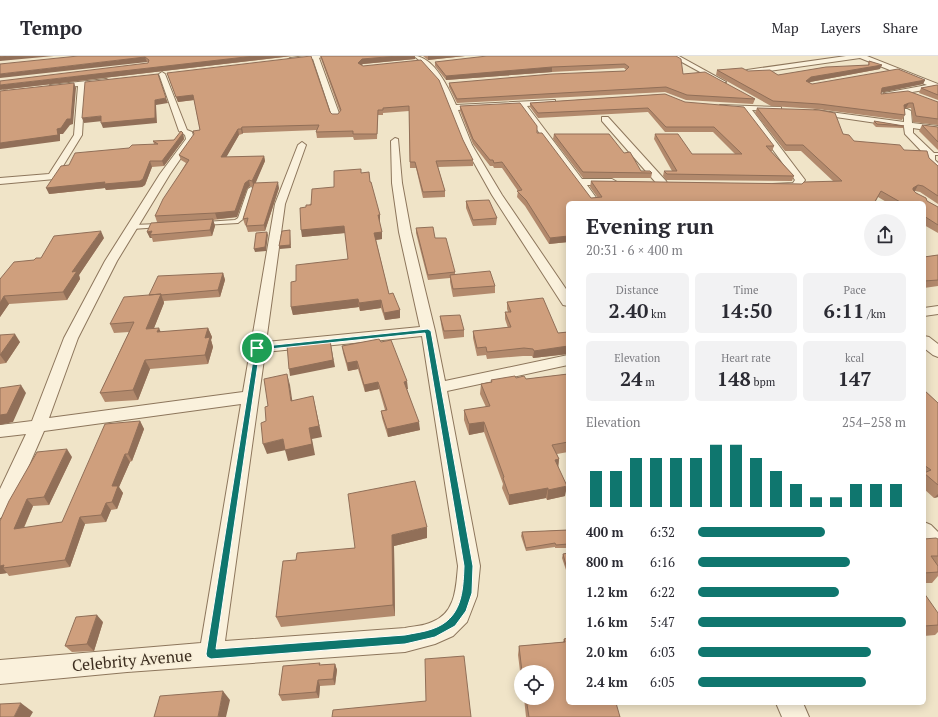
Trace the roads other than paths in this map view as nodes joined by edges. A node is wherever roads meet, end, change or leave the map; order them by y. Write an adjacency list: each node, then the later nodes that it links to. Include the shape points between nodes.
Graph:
1 (318, 56): 5 (street); 28 (street)
2 (674, 56): 12 (street)
3 (860, 56): 6 (street); 7 (street)
4 (416, 59): 22 (street, via 428,63 446,84)
5 (285, 60)
6 (897, 70): 8 (street); 13 (street)
7 (747, 72)
8 (883, 72)
9 (162, 74): 45 (street, via 183,131 189,134 190,139)
10 (111, 80): 11 (street)
11 (82, 84): 14 (street); 36 (street, via 78,135 52,176)
12 (729, 86)
13 (937, 86): 15 (street)
14 (45, 88)
15 (906, 91): 16 (street); 17 (street)
16 (883, 96)
17 (918, 97)
18 (757, 101): 24 (street)
19 (558, 102): 20 (street)
20 (522, 104): 22 (street); 37 (street)
21 (713, 106): 23 (street)
22 (452, 108): 46 (street, via 468,145 497,195)
23 (746, 108): 24 (street); 40 (street, via 800,180 796,186)
24 (771, 109): 25 (street)
25 (786, 110)
26 (809, 111): 30 (street)
27 (907, 111): 30 (street)
28 (336, 116)
29 (605, 119): 39 (street, via 665,183)
30 (908, 125): 31 (street); 34 (street, via 910,134)
31 (938, 129)
32 (395, 141): 49 (street, Celebrity Avenue, via 397,183 405,232)
33 (302, 145): 51 (street, via 280,204)
34 (934, 154): 35 (street, via 930,161)
35 (938, 168)
36 (0, 181)
37 (580, 182): 38 (street); 42 (street)
38 (619, 182)
39 (647, 182)
40 (766, 186)
41 (251, 190): 43 (lane, via 240,219 236,222)
42 (594, 201)
43 (196, 224)
44 (164, 226): 45 (lane)
45 (132, 228): 56 (street, via 111,261 71,338)
46 (566, 299)
47 (938, 310): 48 (street)
48 (926, 312)
49 (428, 331): 51 (street); 54 (street, Celebrity Avenue)
50 (926, 342): 52 (street)
51 (257, 348): 55 (street)
52 (938, 352)
53 (566, 360): 54 (street)
54 (438, 388): 61 (street, Celebrity Avenue, via 468,566 468,593 463,608 451,623 435,633 405,640)
55 (250, 397): 56 (street); 61 (street)
56 (38, 426): 57 (street); 58 (street)
57 (0, 431)
58 (0, 510)
59 (926, 533): 60 (street)
60 (938, 544)
61 (211, 654): 62 (street, Celebrity Avenue)
62 (0, 672)
63 (791, 705): 64 (street)
64 (796, 717)

